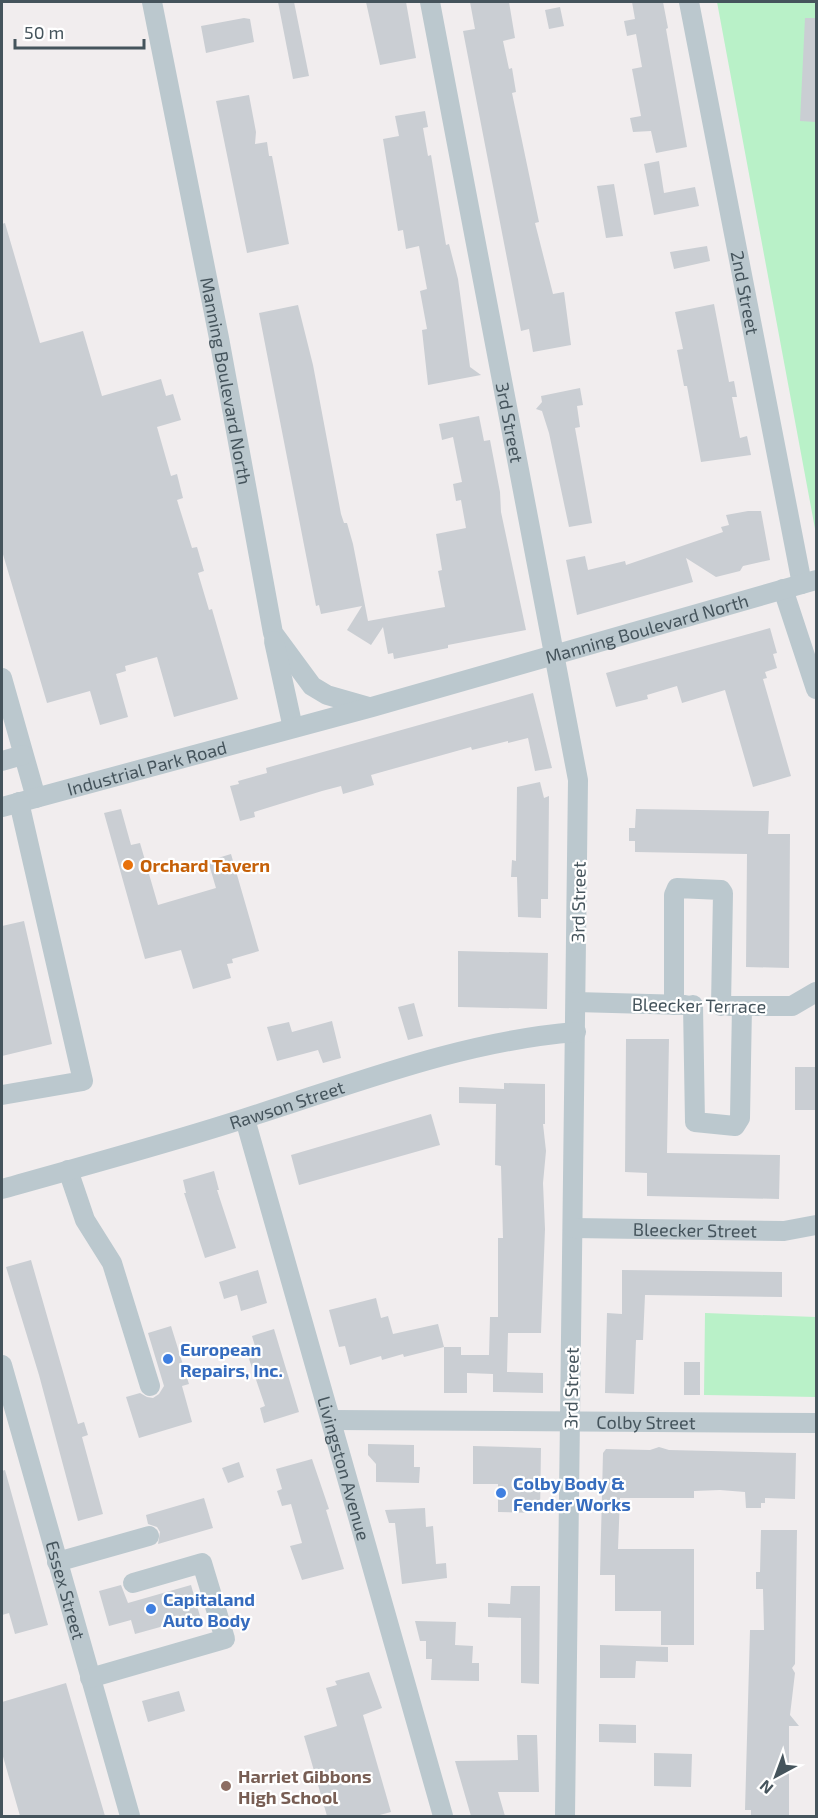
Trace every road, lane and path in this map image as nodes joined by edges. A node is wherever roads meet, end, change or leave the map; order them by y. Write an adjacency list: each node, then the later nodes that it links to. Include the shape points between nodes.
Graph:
1 (152, 2): 5 (street, Manning Boulevard North)
2 (430, 2): 6 (street, 3rd Street)
3 (689, 2): 4 (street, 2nd Street)
4 (800, 584): 6 (street, Manning Boulevard North); 8 (street, 2nd Street)
5 (273, 633): 9 (street, Manning Boulevard North, via 312,686 327,695); 10 (street)
6 (556, 653): 9 (street, Manning Boulevard North); 15 (street, 3rd Street, via 579,789)
7 (2, 678): 11 (street)
8 (816, 689)
9 (372, 707): 10 (street, Manning Boulevard North)
10 (293, 728): 13 (street, Industrial Park Road)
11 (23, 755): 12 (street); 13 (street)
12 (2, 761)
13 (19, 802): 20 (street, via 82,1081)
14 (816, 992): 18 (street, Bleecker Terrace, via 792,1006)
15 (576, 1002): 16 (street, Bleecker Terrace); 19 (street, 3rd Street)
16 (684, 1005): 17 (street, Bleecker Terrace); 17 (street, via 674,895 677,888 723,892); 18 (street, via 694,1122 735,1126 740,1118)
17 (721, 1006): 18 (street, Bleecker Terrace)
18 (742, 1006)
19 (576, 1032): 21 (street, Rawson Street, via 536,1036 442,1056); 25 (street, 3rd Street)
20 (2, 1095)
21 (245, 1119): 22 (street, Rawson Street); 28 (street, Livingston Avenue)
22 (68, 1170): 23 (street, Rawson Street); 27 (street, via 85,1220 112,1263)
23 (2, 1189)
24 (816, 1225): 25 (street, Bleecker Street, via 784,1231)
25 (573, 1228): 29 (street, 3rd Street)
26 (2, 1365): 32 (street, Essex Street)
27 (150, 1386)
28 (332, 1420): 29 (street, Colby Street); 36 (street, Livingston Avenue)
29 (571, 1420): 30 (street, Colby Street); 37 (street, 3rd Street)
30 (816, 1423)
31 (149, 1536): 32 (street)
32 (57, 1562): 34 (street, Essex Street)
33 (134, 1583): 34 (street, via 202,1563 225,1639)
34 (90, 1678): 35 (street, Essex Street)
35 (130, 1816)
36 (443, 1816)
37 (565, 1816)

